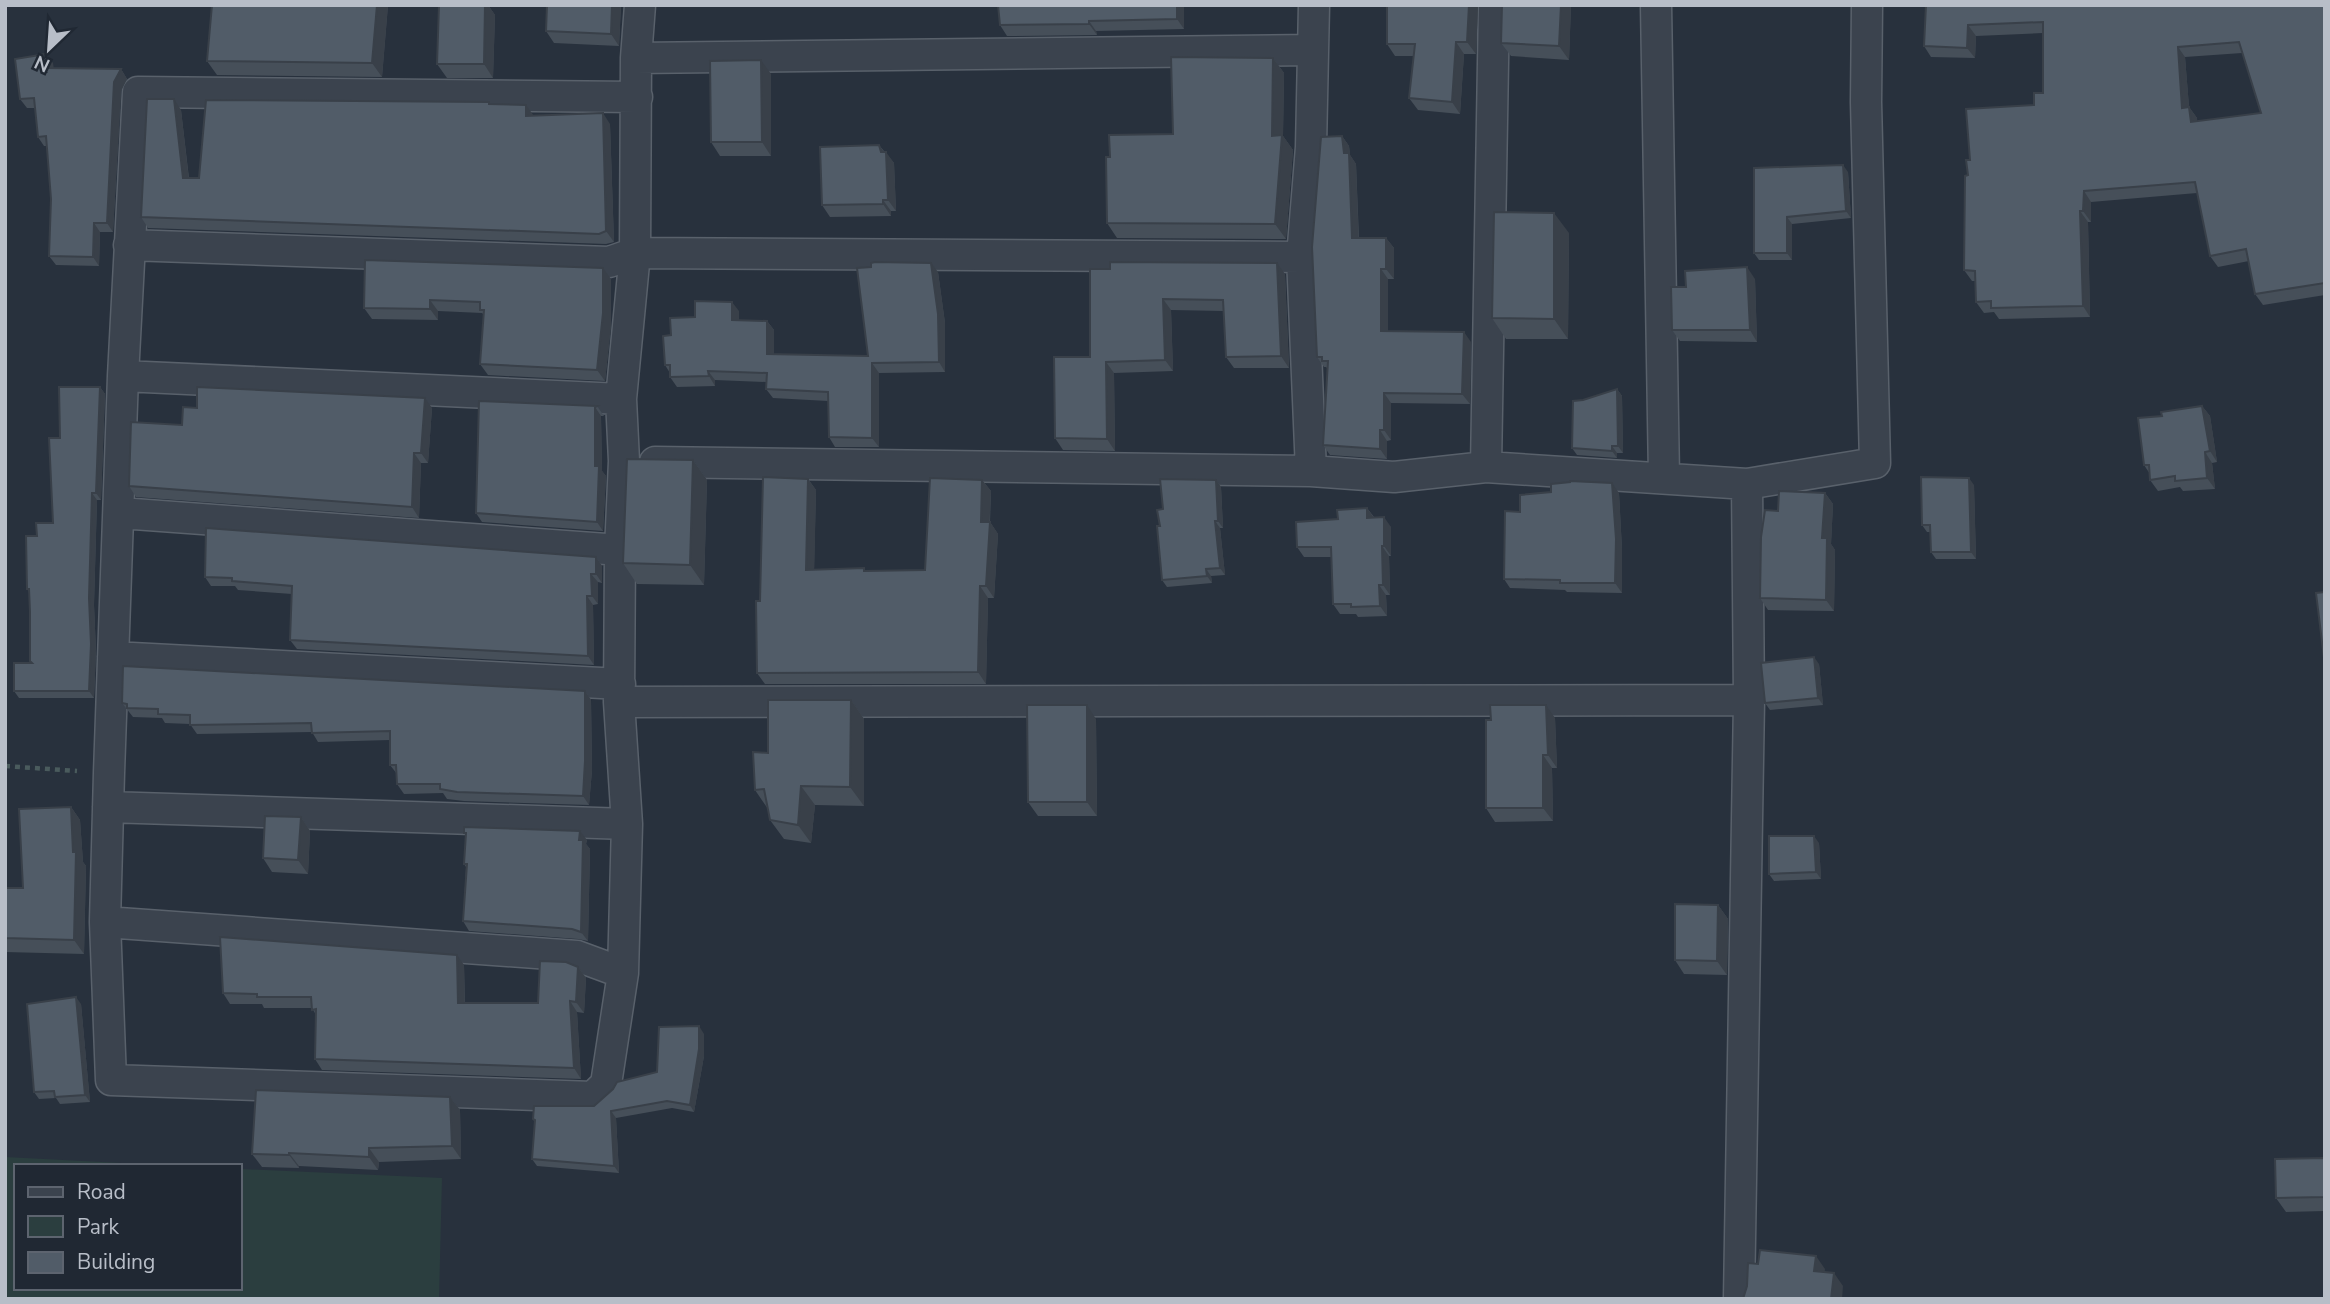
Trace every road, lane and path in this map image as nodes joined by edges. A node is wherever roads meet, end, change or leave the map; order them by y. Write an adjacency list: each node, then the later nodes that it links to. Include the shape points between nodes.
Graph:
1 (640, 5): 7 (street)
2 (1314, 5): 6 (street)
3 (1494, 5): 15 (street)
4 (1656, 5): 17 (street)
5 (1867, 5): 18 (street, via 1875,463)
6 (1313, 50): 7 (street); 11 (street)
7 (636, 58): 8 (street)
8 (637, 97): 9 (street, via 138,92); 10 (street)
9 (129, 245): 10 (street, via 596,262); 12 (street)
10 (635, 253): 11 (street); 13 (street)
11 (1302, 257): 16 (street)
12 (123, 376): 13 (street); 19 (street)
13 (621, 399): 14 (street)
14 (624, 461): 16 (street); 20 (street)
15 (1486, 467): 16 (street, via 1394,477); 17 (street)
16 (1311, 471)
17 (1664, 477): 18 (street)
18 (1747, 484): 23 (street)
19 (120, 513): 20 (street); 21 (street)
20 (620, 550): 22 (street)
21 (113, 657): 22 (street); 25 (street)
22 (620, 693): 23 (street); 27 (street)
23 (1749, 700): 30 (street)
24 (5, 766): 25 (path)
25 (109, 773): 26 (street)
26 (108, 807): 27 (street); 28 (street)
27 (627, 824): 29 (street)
28 (106, 922): 29 (street, via 577,956); 29 (street, via 111,1080 593,1097 607,1084)
29 (623, 973)
30 (1739, 1299)

